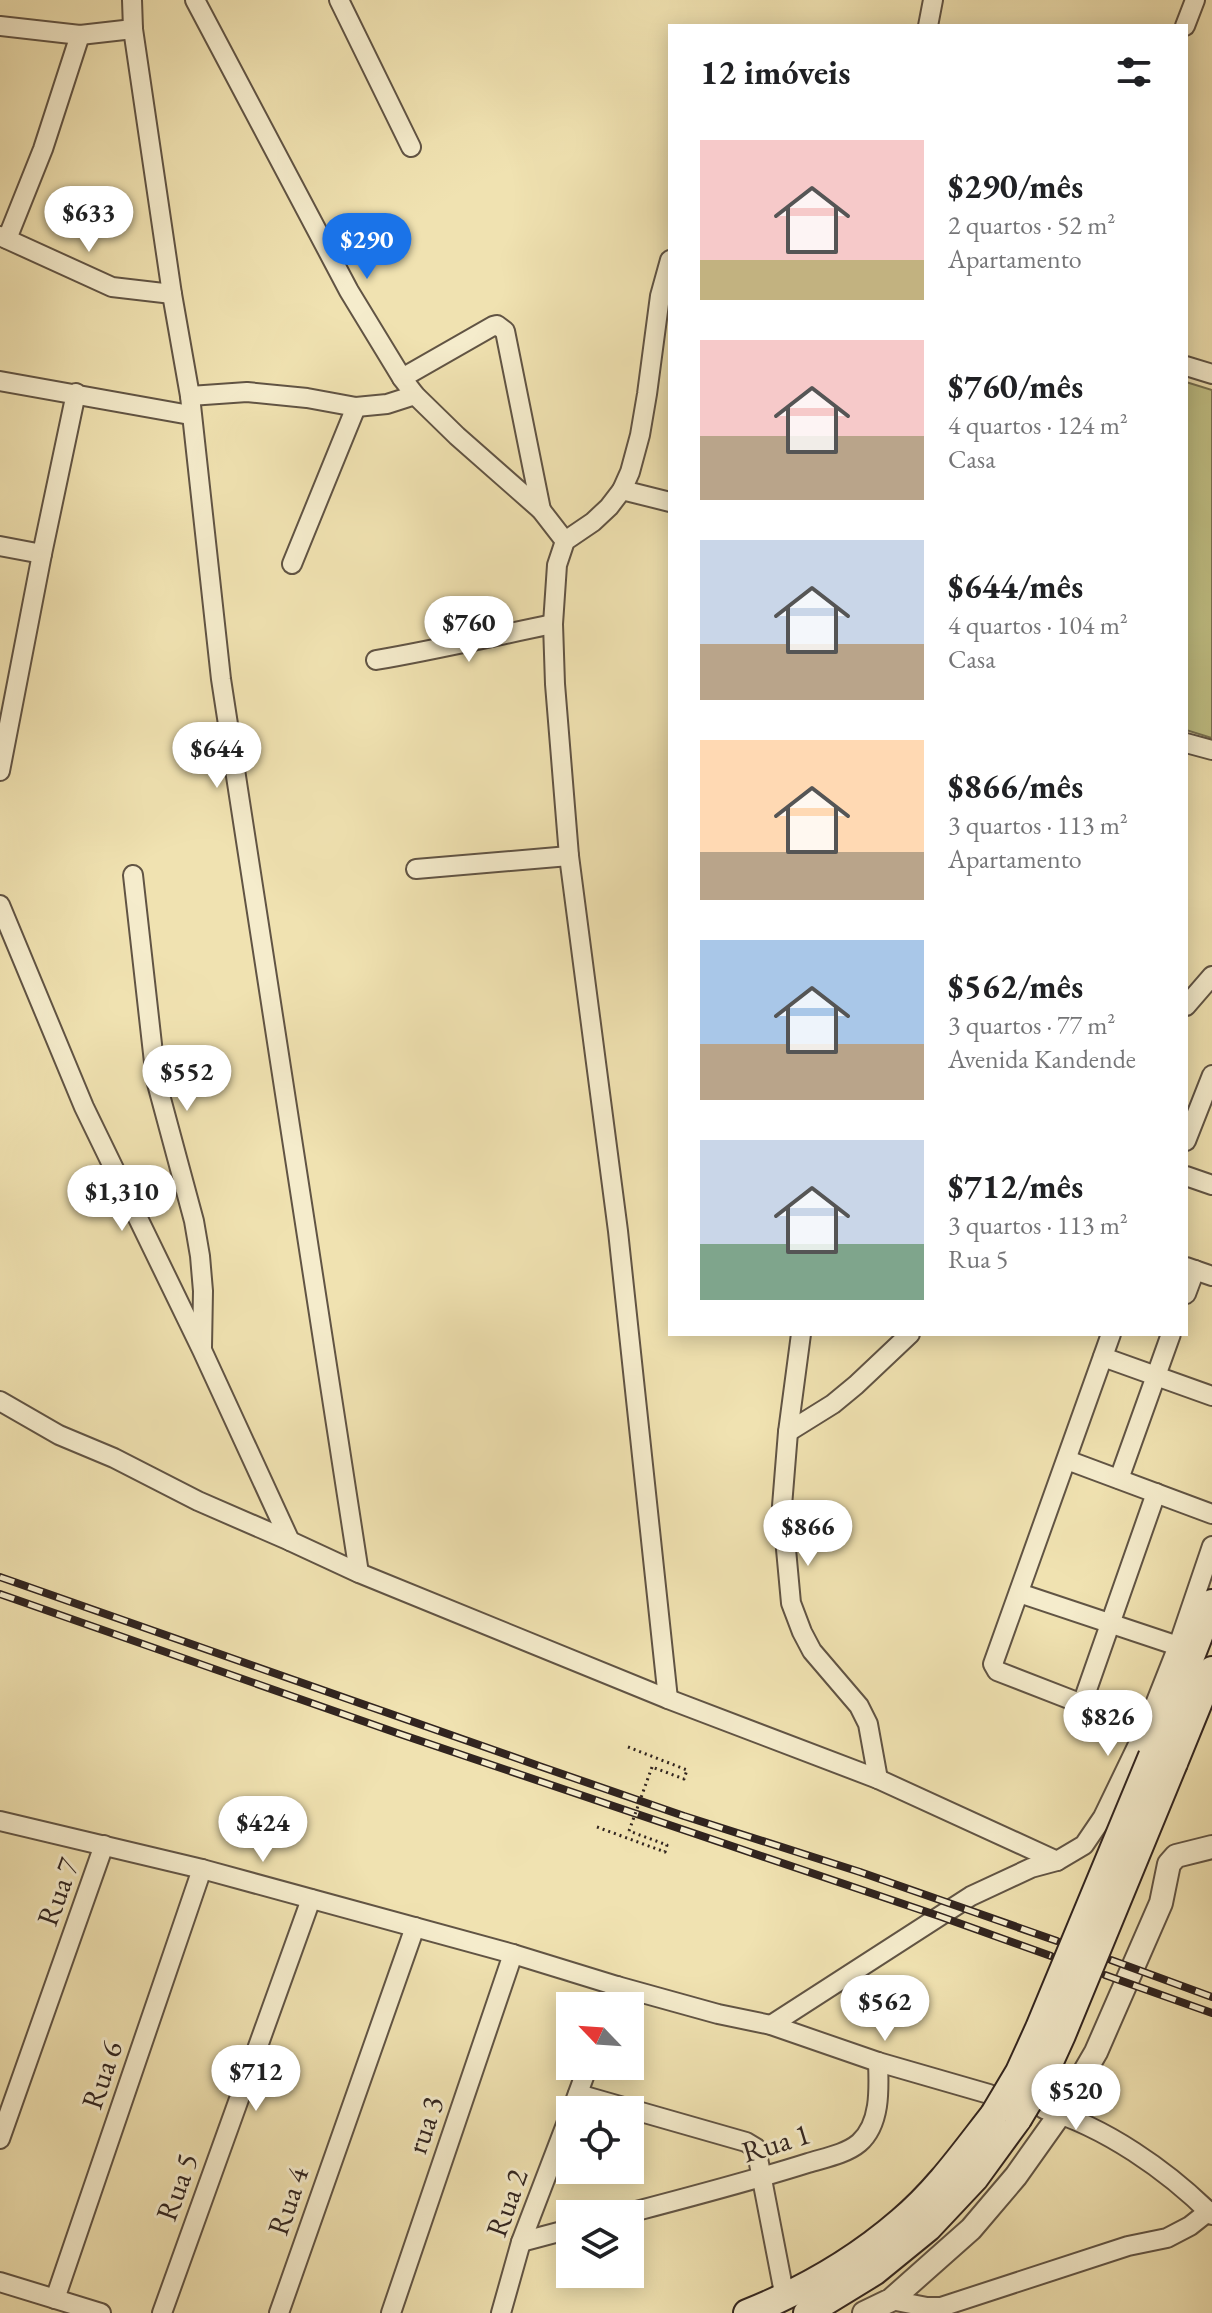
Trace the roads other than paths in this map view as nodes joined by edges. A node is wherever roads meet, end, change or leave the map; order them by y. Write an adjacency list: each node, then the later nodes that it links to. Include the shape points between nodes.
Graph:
1 (132, 0): 9 (street)
2 (195, 0): 17 (street, via 349,291)
3 (339, 0): 11 (street)
4 (933, 0): 6 (street)
5 (1195, 0): 7 (street)
6 (928, 24)
7 (1186, 24)
8 (0, 26): 10 (street)
9 (133, 29): 10 (street); 14 (street)
10 (80, 35): 12 (street, via 43,149)
11 (411, 147)
12 (4, 238): 14 (street, via 112,287)
13 (668, 267): 23 (street, via 640,435)
14 (172, 294): 21 (street)
15 (1188, 366): 16 (street)
16 (1210, 368)
17 (402, 378): 20 (street); 25 (street, via 493,326 505,331)
18 (0, 381): 19 (street)
19 (76, 393): 21 (street); 28 (street)
20 (415, 395): 22 (street); 25 (street)
21 (190, 405): 22 (street, via 247,392); 63 (street, via 221,679)
22 (356, 407): 29 (street)
23 (622, 490): 24 (street); 26 (street, via 593,522)
24 (668, 502)
25 (541, 510): 26 (street)
26 (565, 541): 30 (street, via 557,565)
27 (0, 546): 28 (street)
28 (42, 554): 34 (street)
29 (292, 564)
30 (553, 624): 31 (street); 35 (street)
31 (376, 660)
32 (1188, 744): 33 (street)
33 (1212, 750)
34 (0, 771)
35 (569, 856): 36 (street); 69 (street, via 618,1231)
36 (416, 869)
37 (133, 875): 51 (street, via 156,1080 200,1256)
38 (0, 905): 51 (street, via 84,1107)
39 (1212, 976): 40 (street)
40 (1188, 1004)
41 (1212, 1075): 42 (street)
42 (1188, 1136)
43 (1188, 1177): 44 (street)
44 (1212, 1185)
45 (1198, 1271): 46 (street)
46 (1188, 1290)
47 (801, 1336): 56 (street)
48 (908, 1336): 56 (street, via 845,1394)
49 (1110, 1336): 52 (street)
50 (1170, 1336): 53 (street)
51 (202, 1350): 61 (street)
52 (1103, 1357): 53 (street); 57 (street)
53 (1156, 1376): 54 (street); 58 (street)
54 (1212, 1396)
55 (0, 1401): 61 (street, via 59,1435)
56 (788, 1432): 72 (street, via 782,1506 791,1603 812,1651 868,1724)
57 (1067, 1460): 58 (street); 64 (street)
58 (1119, 1479): 59 (street)
59 (1156, 1493): 60 (street); 66 (street)
60 (1212, 1514)
61 (290, 1541): 63 (street)
62 (1212, 1546): 67 (street)
63 (359, 1573): 69 (street)
64 (1019, 1593): 66 (street); 70 (street, via 994,1668)
65 (1212, 1603): 71 (main road)
66 (1110, 1624): 67 (street); 70 (street)
67 (1178, 1646): 71 (street)
68 (1212, 1670): 71 (main road)
69 (668, 1699): 72 (street)
70 (1082, 1704): 71 (street)
71 (1156, 1750): 76 (street, via 1084,1845); 85 (main road, bridge)
72 (878, 1779): 76 (street)
73 (1, 1825): 74 (street)
74 (104, 1845): 77 (street); 88 (street, Rua 7)
75 (1212, 1847): 86 (street, via 1176,1856 1169,1864 1161,1903 1096,2052)
76 (1057, 1861): 83 (street, via 971,1896)
77 (202, 1869): 78 (street); 97 (street, Rua 6)
78 (311, 1899): 79 (street); 100 (street, Rua 5)
79 (415, 1927): 80 (street); 101 (street, Rua 4)
80 (513, 1954): 81 (street); 102 (street, rua 3)
81 (617, 1986): 82 (street); 83 (street)
82 (615, 1992)
83 (771, 2025): 84 (street)
84 (878, 2062): 85 (street); 90 (street, Rua 1, via 880,2103 859,2143)
85 (1000, 2109): 96 (main road, via 902,2221); 105 (main road, via 975,2178 928,2228 874,2272)
86 (1052, 2112): 92 (street, via 1150,2161); 98 (street, via 1016,2176 971,2229)
87 (644, 2121): 90 (street, via 746,2142 756,2148)
88 (0, 2139)
89 (556, 2150): 94 (street, Rua 2)
90 (762, 2177): 91 (street, Rua 1); 96 (street)
91 (644, 2209)
92 (1210, 2213): 98 (street, via 1167,2238 941,2307)
93 (556, 2233): 94 (street)
94 (521, 2242): 103 (street, Rua 2)
95 (0, 2282): 97 (street)
96 (785, 2298): 104 (main road)
97 (55, 2299): 99 (street)
98 (891, 2300): 106 (street)
99 (101, 2313)
100 (162, 2313)
101 (279, 2313)
102 (391, 2313)
103 (501, 2313)
104 (747, 2313)
105 (807, 2313)
106 (864, 2313)

